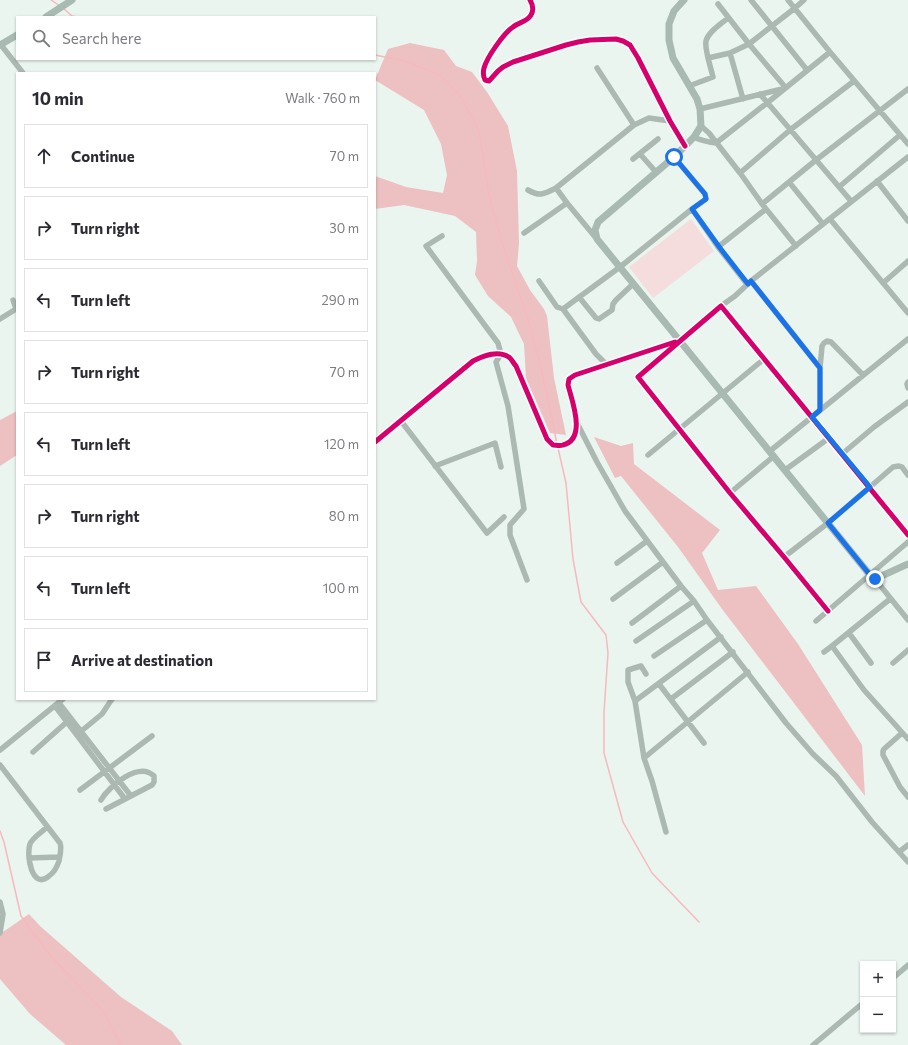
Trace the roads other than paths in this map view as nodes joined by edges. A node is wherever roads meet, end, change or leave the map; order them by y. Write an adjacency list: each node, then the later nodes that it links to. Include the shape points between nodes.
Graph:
1 (530, 0): 30 (street, via 531,15 504,35 485,64 485,80 491,80 498,71 513,62 566,45 590,40 616,39 630,46 638,58)
2 (684, 0): 22 (main road, via 674,11 669,24 669,40 673,58)
3 (751, 0): 11 (street)
4 (788, 0): 8 (street)
5 (804, 0): 8 (street)
6 (70, 1): 9 (main road)
7 (718, 4): 10 (street)
8 (795, 8): 11 (street); 15 (street)
9 (48, 16)
10 (728, 18): 13 (street); 17 (street, via 706,40)
11 (772, 26): 13 (street); 19 (street)
12 (16, 36): 14 (main road)
13 (749, 44): 16 (street); 23 (street)
14 (0, 45): 20 (street)
15 (830, 52): 19 (street); 21 (street)
16 (730, 53): 17 (street); 26 (street)
17 (708, 58): 22 (street, via 713,77)
18 (597, 68): 31 (street)
19 (807, 70): 23 (street)
20 (22, 72)
21 (854, 81): 29 (street); 33 (street)
22 (689, 86): 28 (main road, via 698,99)
23 (786, 88): 25 (street); 27 (street)
24 (908, 89): 29 (street)
25 (760, 94): 26 (street); 27 (street)
26 (743, 99): 28 (street)
27 (767, 103): 33 (street); 37 (street)
28 (700, 109): 32 (main road)
29 (880, 111): 34 (street); 44 (street)
30 (670, 121): 31 (street, via 649,118); 39 (street)
31 (634, 125): 50 (street)
32 (701, 126): 35 (main road); 37 (street)
33 (790, 130): 44 (street); 45 (street, via 740,173)
34 (900, 135): 38 (street); 49 (street)
35 (694, 137): 37 (street); 39 (main road)
36 (658, 139): 40 (street)
37 (716, 143): 45 (street)
38 (908, 144)
39 (684, 146): 41 (main road)
40 (640, 154): 43 (street); 46 (street)
41 (674, 157): 46 (main road); 55 (street, via 705,194 706,199)
42 (908, 157): 47 (street)
43 (633, 160)
44 (816, 160): 48 (street); 49 (street)
45 (738, 170): 54 (street)
46 (656, 172): 61 (main road, via 598,222)
47 (877, 181): 52 (street); 57 (street)
48 (789, 182): 54 (street); 58 (street)
49 (839, 187): 52 (street)
50 (556, 188): 51 (street, via 536,194); 53 (street)
51 (528, 190)
52 (851, 201): 56 (street)
53 (567, 203): 59 (street); 61 (street)
54 (764, 206): 62 (street); 63 (street)
55 (692, 209): 63 (street); 65 (street)
56 (830, 219): 58 (street); 68 (street)
57 (908, 221)
58 (823, 224): 62 (street)
59 (524, 233)
60 (442, 236): 78 (street, via 426,246 498,344)
61 (597, 239): 65 (main road)
62 (796, 246): 67 (street)
63 (718, 247): 67 (street)
64 (908, 261): 68 (street)
65 (620, 267): 69 (main road); 70 (street)
66 (539, 281): 73 (street, via 557,307)
67 (749, 282): 72 (street); 81 (street)
68 (883, 283): 74 (street)
69 (633, 284): 70 (street, via 616,300 612,310 599,319); 77 (main road)
70 (579, 297): 73 (street)
71 (13, 300): 75 (street, via 16,309)
72 (721, 306): 77 (street); 79 (street)
73 (563, 309): 80 (street)
74 (908, 313)
75 (0, 319)
76 (908, 339): 82 (street)
77 (680, 341): 80 (street); 85 (main road); 91 (street, via 638,377)
78 (501, 354): 89 (street, via 489,354 473,361); 90 (street, via 516,366 547,439 553,446 562,446 571,441 576,434); 113 (street, via 496,362 508,406 524,509 510,525 510,534)
79 (764, 360): 85 (street); 88 (street)
80 (606, 364): 90 (street, via 575,375 569,380)
81 (820, 368): 82 (street, via 822,346 827,341 837,347); 87 (street)
82 (863, 375): 87 (street)
83 (908, 382): 84 (street)
84 (908, 388)
85 (723, 394): 91 (street); 94 (main road)
86 (908, 402): 95 (street)
87 (820, 410): 88 (street)
88 (812, 417): 92 (street); 94 (street)
89 (401, 421): 93 (street); 97 (street)
90 (576, 421): 106 (street, via 625,511)
91 (680, 429): 96 (street); 102 (street)
92 (828, 438): 95 (street); 99 (street)
93 (376, 441)
94 (772, 454): 99 (main road); 102 (street)
95 (842, 454): 101 (street)
96 (648, 455)
97 (435, 466): 98 (street, via 495,443); 103 (street, via 487,534)
98 (501, 467)
99 (785, 470): 104 (main road)
100 (908, 475): 101 (street, via 902,467 896,466)
101 (870, 487): 104 (street); 105 (street)
102 (730, 492): 108 (street)
103 (504, 518)
104 (828, 523): 108 (street); 112 (main road)
105 (908, 535)
106 (647, 541): 109 (street); 110 (street)
107 (908, 542): 112 (street)
108 (784, 556): 118 (street)
109 (663, 562): 114 (street); 115 (street)
110 (617, 563)
111 (908, 564): 112 (main road)
112 (873, 577): 116 (street); 118 (street)
113 (528, 580)
114 (681, 586): 117 (street); 122 (street)
115 (613, 599)
116 (890, 599): 120 (street); 123 (street)
117 (694, 600): 119 (street); 125 (street)
118 (828, 611): 121 (street)
119 (707, 620): 124 (street); 130 (street)
120 (908, 620)
121 (816, 621)
122 (632, 623)
123 (849, 633): 126 (street); 131 (street)
124 (720, 637): 128 (street); 135 (street)
125 (636, 641)
126 (832, 646): 129 (street); 143 (street, via 864,690)
127 (908, 650): 132 (street)
128 (732, 652): 133 (street); 136 (street)
129 (824, 652)
130 (654, 656)
131 (872, 663)
132 (893, 663)
133 (748, 672): 141 (street); 161 (street, via 812,754 836,776)
134 (646, 674): 139 (street, via 641,666 628,670 628,682)
135 (659, 684): 136 (street); 139 (street)
136 (671, 699): 141 (street)
137 (111, 700): 142 (street, via 102,714)
138 (59, 702): 140 (street); 147 (street)
139 (634, 702): 149 (street)
140 (69, 720): 142 (street); 148 (street)
141 (688, 722): 146 (street); 149 (street)
142 (79, 732): 151 (street)
143 (902, 733): 145 (street); 154 (street, via 884,749 883,755)
144 (152, 736): 151 (street)
145 (908, 739)
146 (704, 743)
147 (0, 750)
148 (32, 752)
149 (644, 758): 159 (street)
150 (0, 765): 158 (street)
151 (107, 770): 152 (street); 153 (street)
152 (117, 783): 155 (street); 155 (street, via 137,772 152,775 152,785); 156 (street)
153 (80, 790)
154 (908, 797)
155 (128, 798): 157 (street)
156 (101, 800)
157 (106, 810)
158 (47, 827): 162 (street, via 61,845); 163 (street, via 31,842)
159 (666, 832)
160 (908, 845): 161 (street)
161 (899, 852): 164 (street)
162 (60, 857): 163 (street); 163 (street, via 55,871 41,880 34,876)
163 (29, 858)
164 (908, 862)
165 (0, 902): 166 (street)
166 (0, 933)
167 (908, 966): 168 (street)
168 (896, 976)
169 (860, 1005): 170 (street)
170 (812, 1045)

